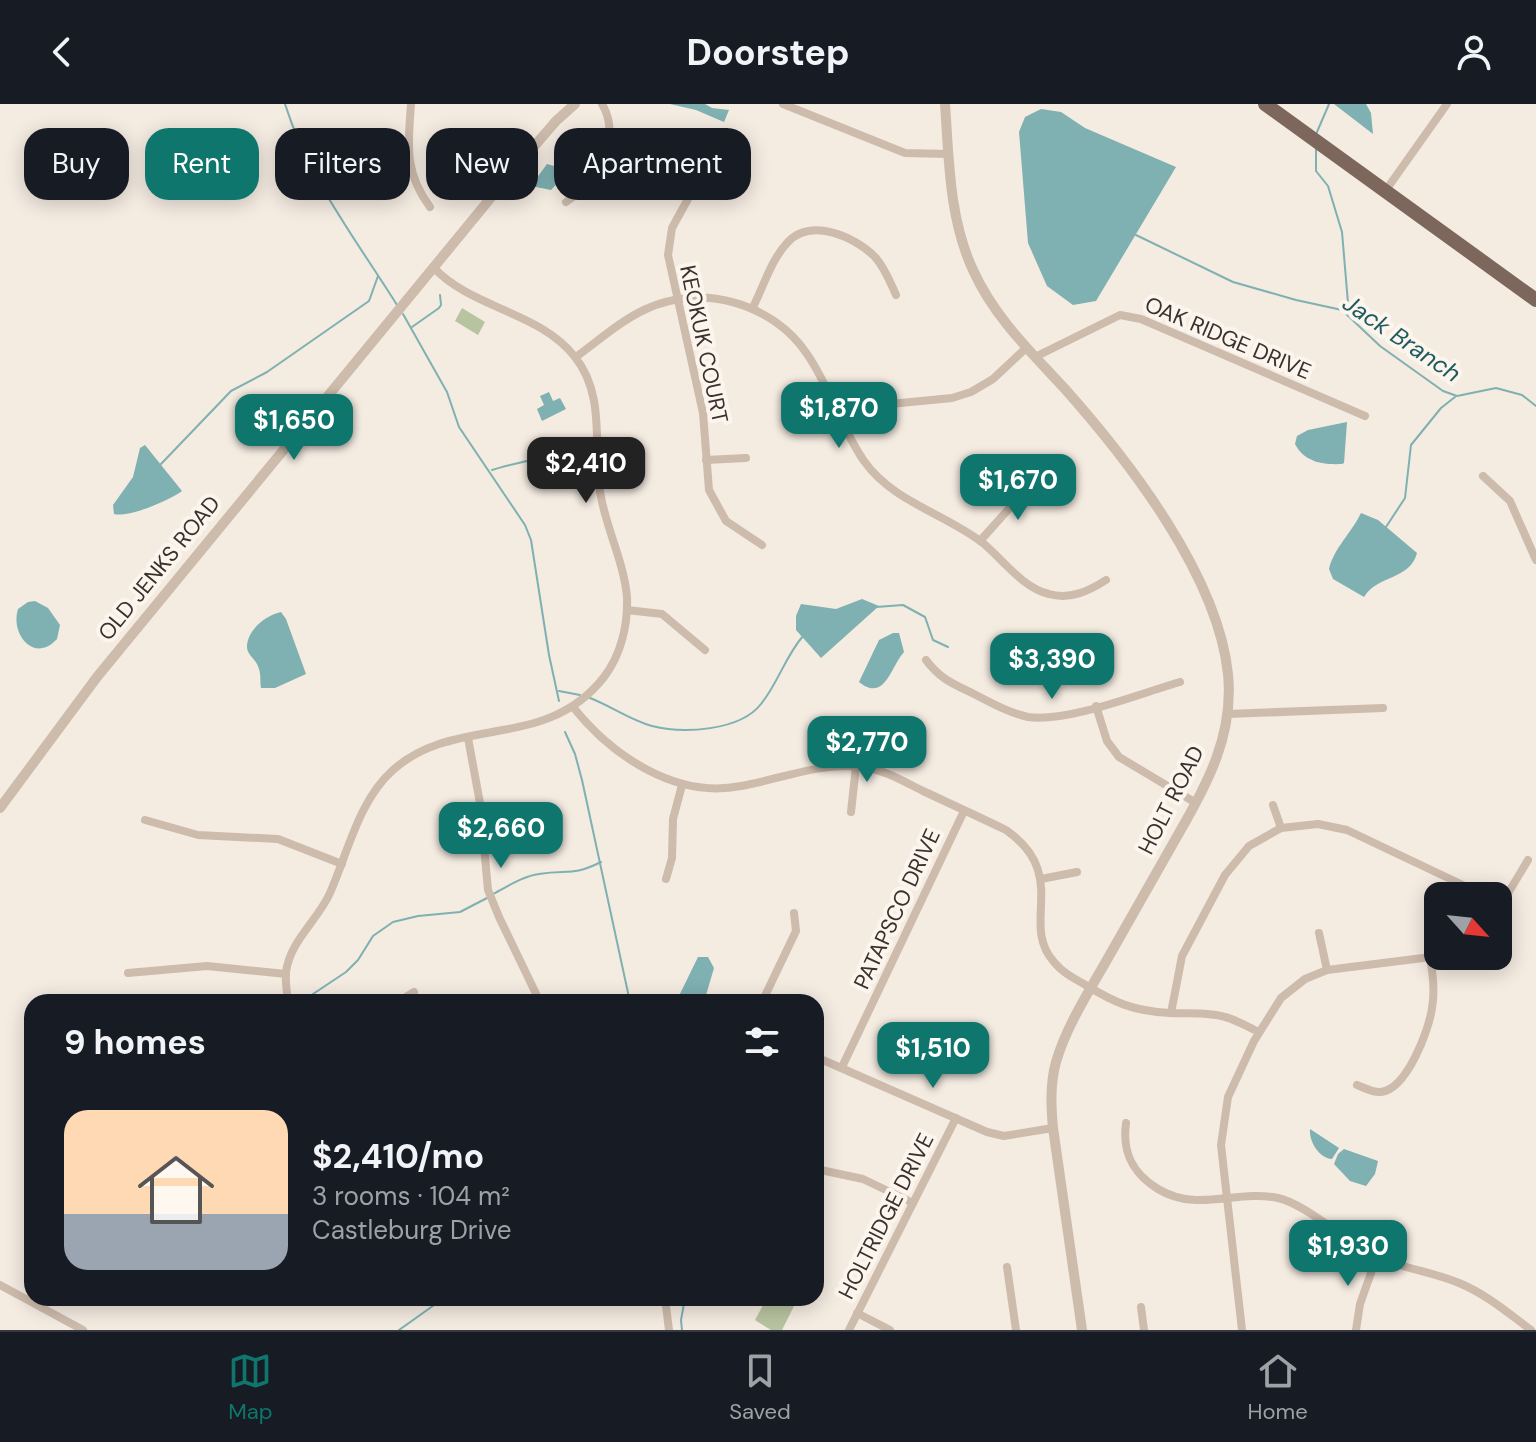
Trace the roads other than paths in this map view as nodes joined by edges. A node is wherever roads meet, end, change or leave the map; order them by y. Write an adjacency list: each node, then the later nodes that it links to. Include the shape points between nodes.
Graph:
1 (411, 104): 14 (street, via 410,168)
2 (575, 104): 15 (street, OLD JENKS ROAD)
3 (602, 104): 13 (street, via 610,125 606,151 582,191)
4 (783, 104): 9 (street)
5 (811, 104): 9 (street)
6 (945, 104): 10 (street, HOLT ROAD)
7 (1265, 104): 11 (main road)
8 (1447, 104): 11 (street)
9 (807, 114): 10 (street, via 905,153)
10 (949, 154): 20 (street, HOLT ROAD, via 965,251 987,297)
11 (1386, 190): 18 (main road)
12 (688, 200): 17 (street, KEOKUK COURT, via 670,236 668,255)
13 (566, 202)
14 (430, 207)
15 (433, 267): 21 (street, via 470,296 550,334); 46 (street, OLD JENKS ROAD, via 97,677)
16 (896, 295): 19 (street, via 883,267 868,251 833,234 810,230 795,235 782,249)
17 (677, 299): 19 (street, via 712,298); 21 (street, via 630,318); 26 (street, KEOKUK COURT, via 703,413)
18 (1536, 300)
19 (752, 309): 24 (street, via 799,343)
20 (1026, 348): 22 (street, HOLT ROAD); 24 (street, via 971,392 880,405)
21 (576, 357): 33 (street, via 595,401 600,491)
22 (1035, 357): 23 (street, OAK RIDGE DRIVE, via 1120,315 1141,319); 40 (street, HOLT ROAD, via 1092,420 1185,552 1222,639)
23 (1365, 416)
24 (843, 422): 29 (street, via 863,460 881,480)
25 (746, 458): 26 (street)
26 (706, 460): 30 (street, KEOKUK COURT, via 716,507 731,526)
27 (1483, 476): 31 (street, via 1510,501)
28 (1037, 481): 29 (street)
29 (980, 541): 32 (street, via 1029,584 1050,595 1078,594)
30 (762, 545)
31 (1536, 560)
32 (1106, 580)
33 (627, 610): 34 (street, via 662,614); 38 (street, via 613,662)
34 (705, 650)
35 (926, 660): 37 (street, via 937,676 1019,714 1051,717)
36 (1180, 682): 37 (street)
37 (1096, 706): 44 (street, via 1107,741 1119,757)
38 (573, 707): 41 (street, via 535,724); 43 (street, via 602,740)
39 (1383, 708): 40 (street)
40 (1228, 714): 44 (street, HOLT ROAD, via 1213,769)
41 (468, 738): 52 (street, via 424,749 383,780); 69 (street, via 491,900)
42 (856, 766): 43 (street, via 824,767 723,789); 47 (street, via 888,774); 48 (street)
43 (682, 785): 54 (street)
44 (1196, 803): 65 (street, HOLT ROAD)
45 (1273, 805): 50 (street)
46 (0, 808)
47 (964, 811): 55 (street, via 1023,844); 74 (street, PATAPSCO DRIVE)
48 (851, 812)
49 (145, 820): 52 (street, via 198,835 278,839)
50 (1281, 828): 56 (street, via 1318,824 1347,830); 71 (street, via 1249,846 1225,875 1182,956)
51 (1528, 860): 57 (street)
52 (342, 864): 64 (street)
53 (1077, 872): 55 (street)
54 (666, 879)
55 (1041, 879): 65 (street, via 1041,938 1046,951 1063,971)
56 (1457, 882)
57 (1512, 885)
58 (794, 913): 70 (street, via 796,931)
59 (1319, 933): 61 (street)
60 (1424, 958): 61 (street)
61 (1327, 970): 72 (street, via 1291,988)
62 (1434, 970): 75 (street, via 1432,1007 1401,1080 1387,1091)
63 (128, 973): 64 (street, via 207,966)
64 (286, 974): 67 (street)
65 (1091, 988): 71 (street, via 1132,1009); 78 (street, HOLT ROAD, via 1057,1061 1051,1092)
66 (414, 992): 68 (street)
67 (287, 994)
68 (411, 994)
69 (536, 994)
70 (766, 994)
71 (1171, 1013): 72 (street, via 1226,1017)
72 (1259, 1032): 80 (street, via 1224,1110)
73 (824, 1060): 74 (street)
74 (842, 1067): 76 (street)
75 (1357, 1085)
76 (956, 1118): 78 (street, via 1004,1136); 81 (street, HOLTRIDGE DRIVE)
77 (1126, 1123): 80 (street, via 1126,1153 1151,1184 1178,1198)
78 (1053, 1128): 95 (street, HOLT ROAD)
79 (824, 1171): 81 (street, via 863,1179)
80 (1226, 1200): 82 (street, via 1287,1201); 97 (street)
81 (913, 1203): 89 (street, HOLTRIDGE DRIVE)
82 (1377, 1256): 98 (street); 99 (street, via 1466,1286)
83 (1007, 1267): 94 (street)
84 (0, 1285): 85 (street)
85 (24, 1298)
86 (39, 1306): 90 (street)
87 (666, 1306): 91 (street)
88 (1141, 1307): 96 (street)
89 (857, 1313): 92 (street, HOLTRIDGE DRIVE); 93 (street)
90 (83, 1330)
91 (669, 1330)
92 (849, 1330)
93 (890, 1330)
94 (1016, 1330)
95 (1082, 1330)
96 (1144, 1330)
97 (1242, 1330)
98 (1356, 1330)
99 (1531, 1330)

